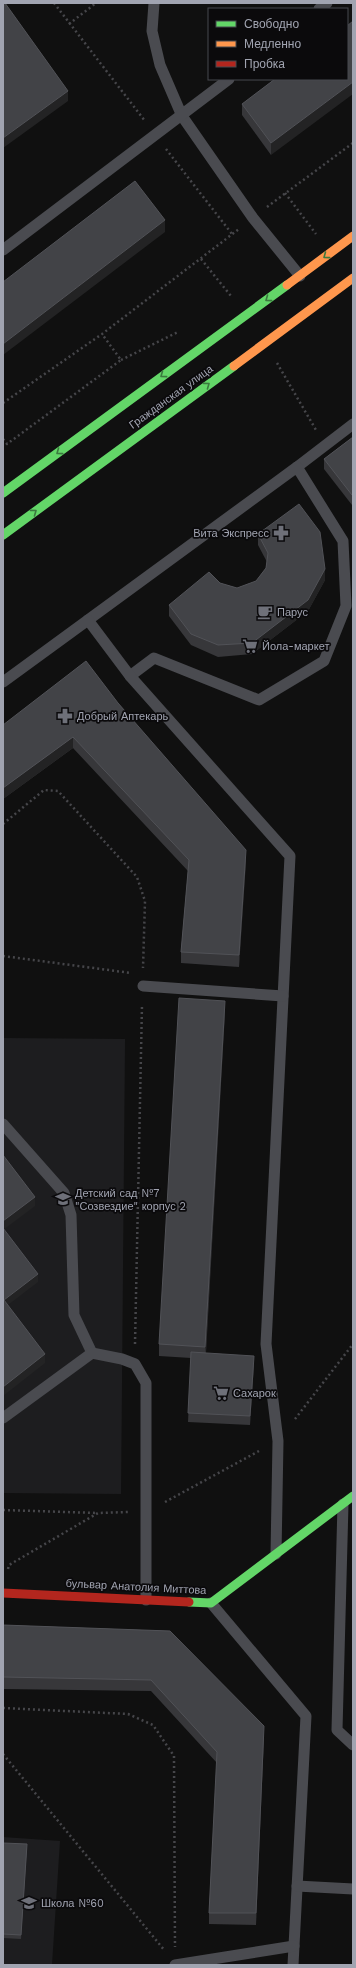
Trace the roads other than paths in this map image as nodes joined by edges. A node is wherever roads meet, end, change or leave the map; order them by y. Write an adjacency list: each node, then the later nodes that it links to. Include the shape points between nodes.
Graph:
1 (154, 3): 3 (lane, via 152,31 160,64)
2 (228, 80): 3 (lane)
3 (182, 116): 5 (lane); 6 (lane, via 253,218)
4 (353, 236): 6 (main road, Гражданская улица, one-way to 6)
5 (3, 250)
6 (302, 278): 10 (main road, Гражданская улица, one-way to 10)
7 (353, 278): 11 (main road, Гражданская улица, one-way to 7, via 319,300)
8 (353, 424): 9 (lane)
9 (297, 467): 12 (lane); 13 (lane, via 343,541 346,606 324,662 259,700 154,658)
10 (3, 493)
11 (3, 535)
12 (88, 620): 13 (lane); 14 (lane)
13 (130, 676): 16 (lane, via 290,856)
14 (3, 682)
15 (143, 986): 16 (lane)
16 (283, 996): 22 (lane, via 266,1344 278,1441)
17 (3, 1124): 18 (lane, via 64,1193 71,1215 74,1315)
18 (92, 1353): 19 (lane); 24 (lane, via 135,1364 146,1383)
19 (3, 1418)
20 (353, 1496): 21 (main road, бульвар Анатолия Миттова)
21 (343, 1504): 22 (main road, бульвар Анатолия Миттова); 26 (lane, via 337,1730)
22 (276, 1554): 25 (main road, бульвар Анатолия Миттова)
23 (4, 1593): 24 (main road, бульвар Анатолия Миттова)
24 (146, 1600): 25 (main road, бульвар Анатолия Миттова)
25 (211, 1603): 27 (lane, via 306,1716)
26 (353, 1745)
27 (296, 1886): 28 (lane); 29 (lane)
28 (353, 1889)
29 (294, 1946): 30 (lane); 31 (lane)
30 (175, 1964)
31 (293, 1965)

